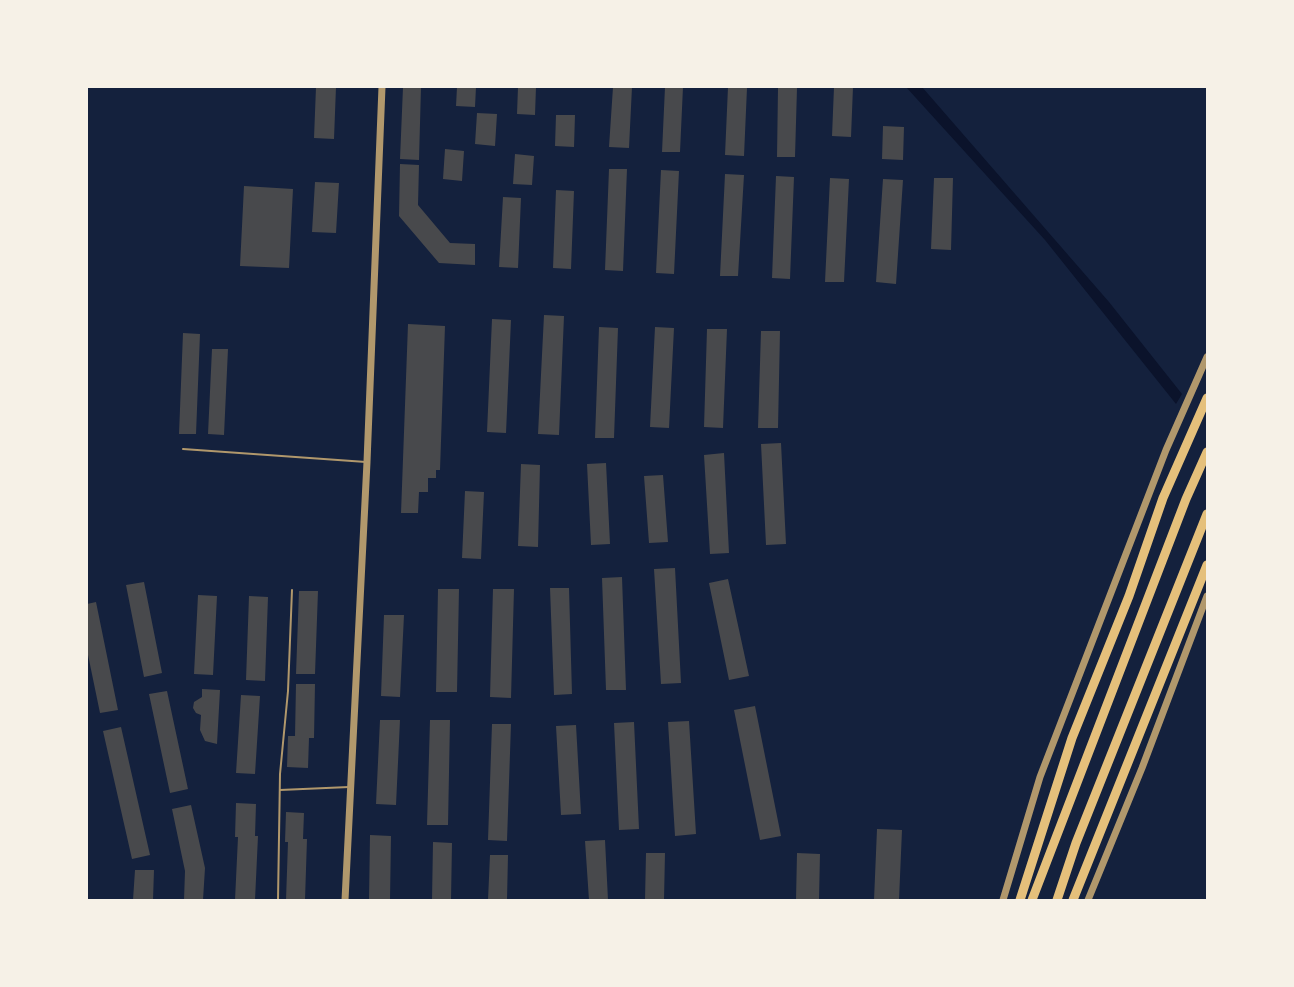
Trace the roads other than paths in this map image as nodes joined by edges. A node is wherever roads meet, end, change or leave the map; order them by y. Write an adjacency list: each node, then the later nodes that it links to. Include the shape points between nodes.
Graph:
1 (382, 87): 6 (street)
2 (1207, 357): 15 (street, via 1166,450 1040,777)
3 (1207, 398): 16 (highway, via 1163,498 1072,738)
4 (183, 449): 6 (lane)
5 (1207, 452): 17 (highway)
6 (367, 462): 11 (street)
7 (1207, 514): 18 (highway)
8 (1207, 565): 19 (highway)
9 (292, 590): 12 (lane)
10 (1207, 596): 20 (street)
11 (350, 787): 12 (lane); 14 (street)
12 (280, 790): 13 (lane)
13 (278, 900)
14 (345, 900)
15 (1003, 900)
16 (1020, 900)
17 (1032, 900)
18 (1057, 900)
19 (1073, 900)
20 (1088, 900)

